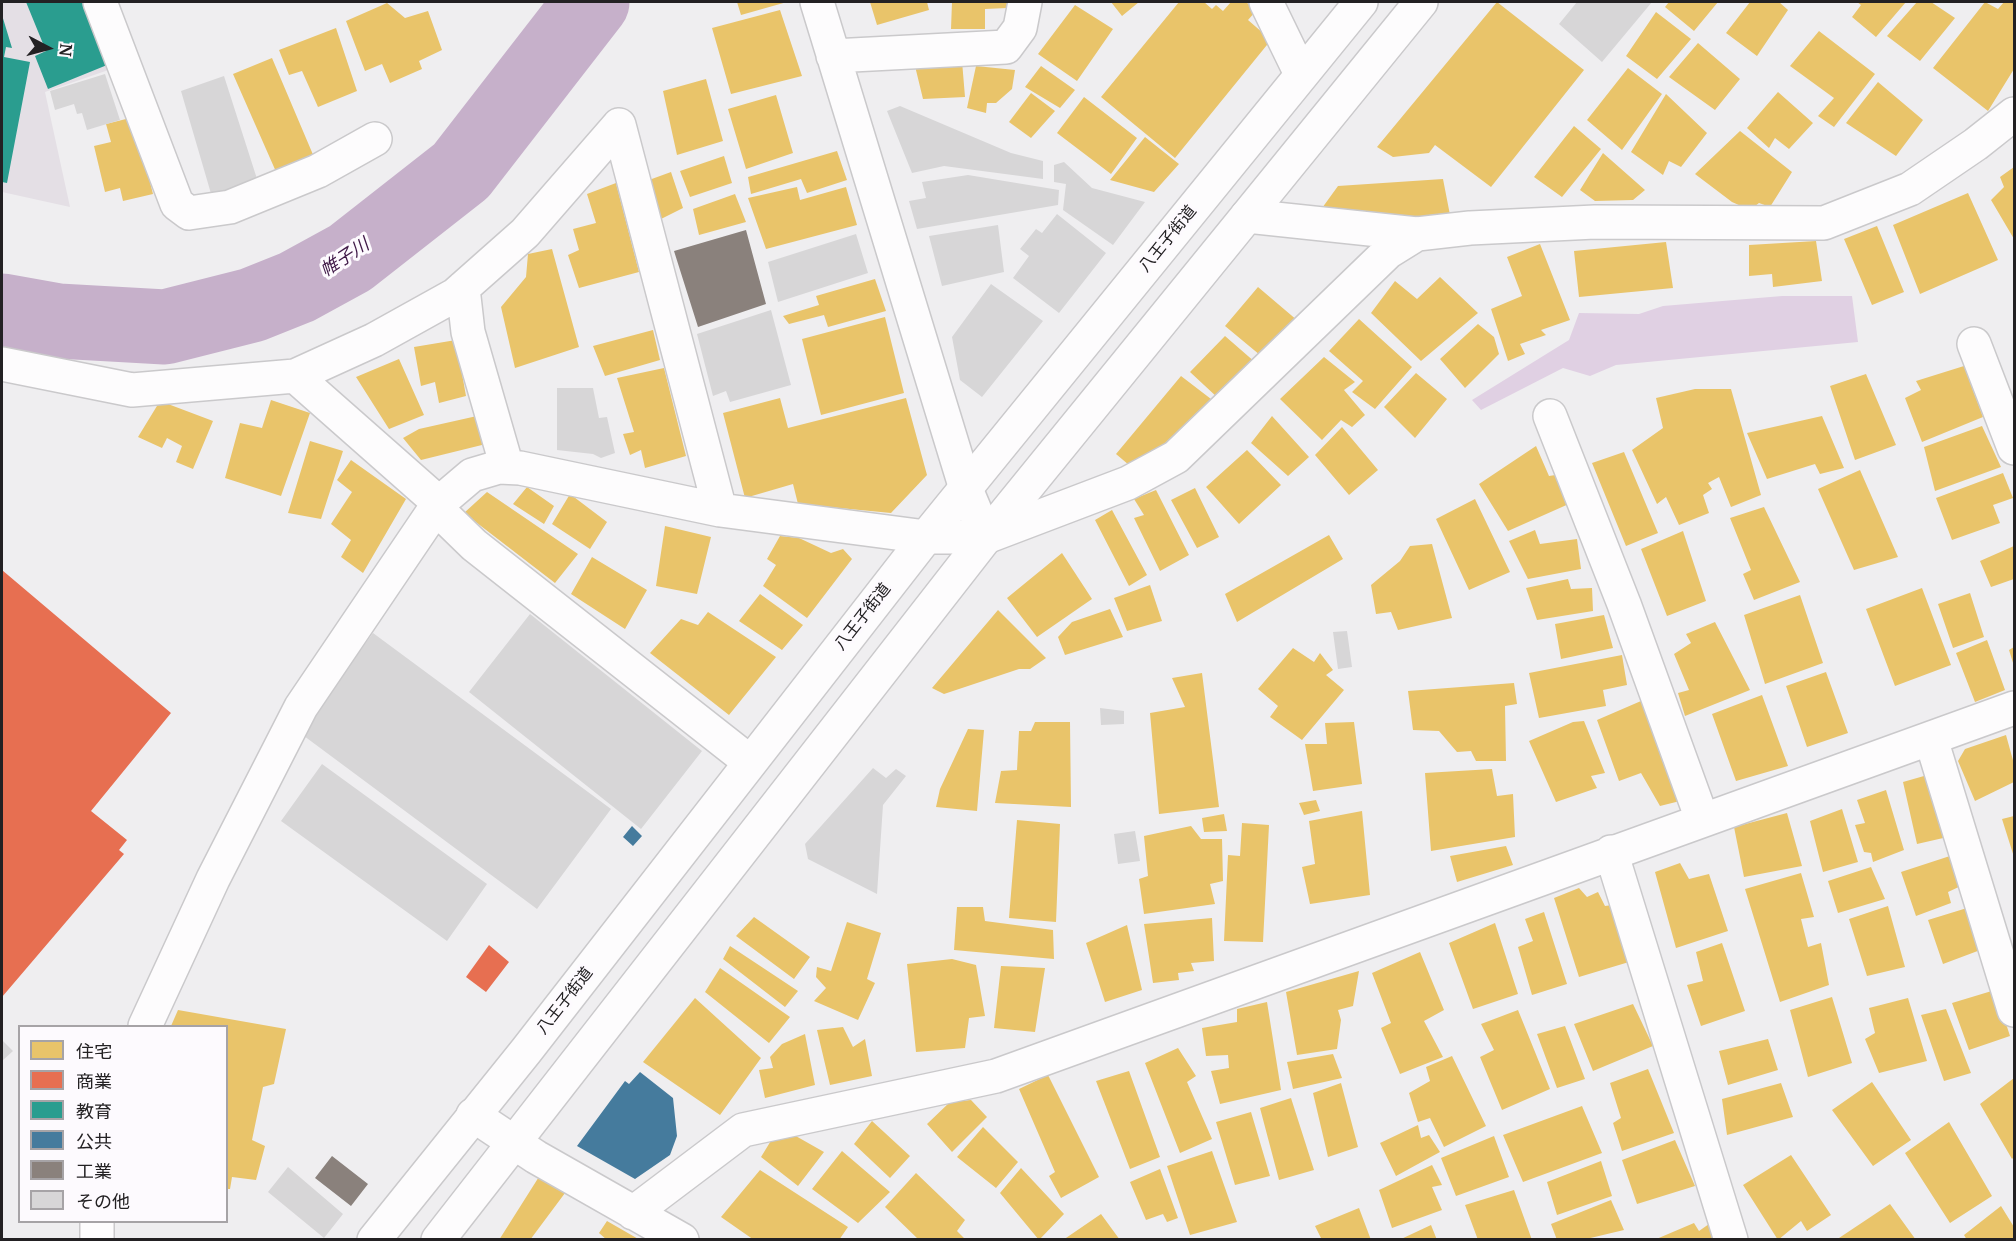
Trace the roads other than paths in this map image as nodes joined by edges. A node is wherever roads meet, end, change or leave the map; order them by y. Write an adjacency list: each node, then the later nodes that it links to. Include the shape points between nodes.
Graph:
1 (100, 2): 10 (main road, via 177,204 189,213 230,207 318,171)
2 (817, 2): 7 (main road)
3 (1025, 2): 7 (main road, via 1020,28 1006,47)
4 (1266, 2): 8 (main road)
5 (1361, 2): 8 (main road, 八王子街道)
6 (1421, 2): 11 (main road)
7 (833, 56): 20 (main road)
8 (1301, 74): 20 (main road, 八王子街道)
9 (2014, 114): 12 (main road, via 1910,189 1824,223 1595,222)
10 (375, 139)
11 (1247, 216): 12 (main road); 24 (main road)
12 (1417, 234): 24 (main road, via 1388,252 1176,457 1128,483)
13 (463, 288): 16 (main road, via 374,340); 19 (main road, via 468,332); 22 (main road, via 525,233 619,125)
14 (1974, 344): 18 (main road)
15 (2, 364): 16 (main road, via 132,390)
16 (295, 376): 21 (main road)
17 (1550, 416): 28 (main road)
18 (2014, 448)
19 (507, 467): 21 (main road, via 472,475); 22 (main road)
20 (966, 489): 23 (main road, 八王子街道); 24 (main road)
21 (438, 506): 27 (main road, via 474,544); 31 (main road, via 301,707 213,879)
22 (720, 510): 23 (main road)
23 (926, 537): 24 (main road); 27 (main road, 八王子街道)
24 (986, 537): 33 (main road)
25 (2014, 708): 26 (main road)
26 (1931, 739): 28 (main road); 30 (main road)
27 (750, 762): 32 (main road, 八王子街道)
28 (1702, 819): 29 (main road)
29 (1611, 852): 34 (main road, via 996,1076 742,1130); 40 (main road)
30 (2014, 1010)
31 (145, 1025)
32 (473, 1115): 33 (main road); 37 (main road, 八王子街道)
33 (515, 1143): 34 (main road); 38 (main road)
34 (633, 1213): 39 (main road)
35 (97, 1223): 36 (main road)
36 (97, 1239)
37 (374, 1239)
38 (438, 1239)
39 (682, 1239)
40 (1731, 1239)

